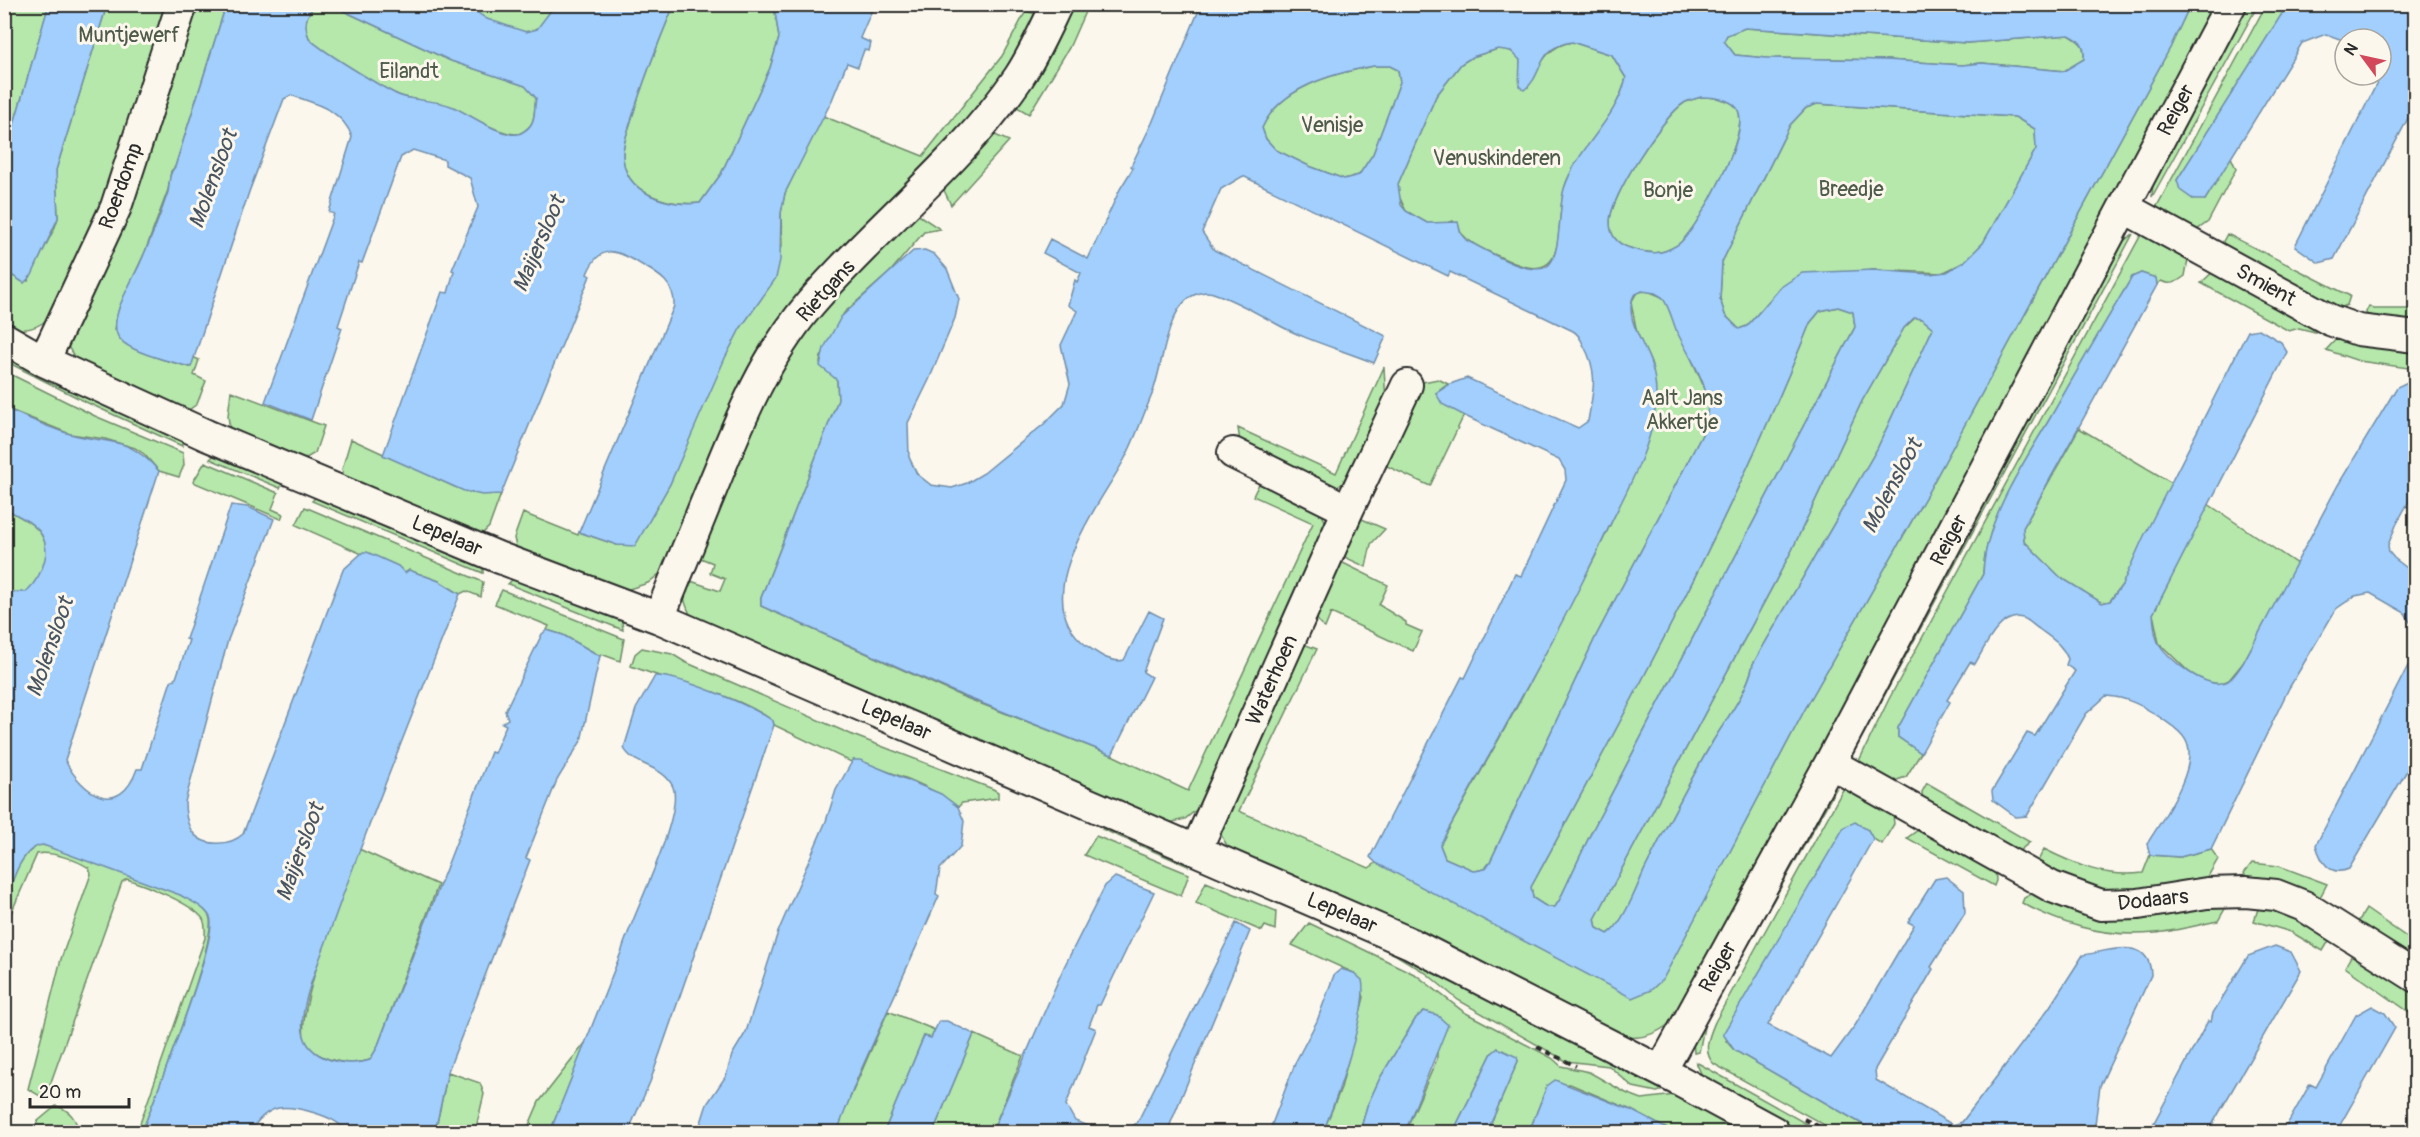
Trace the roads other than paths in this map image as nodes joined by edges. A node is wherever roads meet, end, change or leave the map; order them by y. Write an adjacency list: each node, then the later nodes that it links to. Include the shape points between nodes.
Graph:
1 (182, 4): 7 (street, Roerdomp, via 116,207)
2 (1057, 4): 11 (street, Rietgans, via 1037,46 994,108 949,161 810,304 772,355 742,412)
3 (2231, 4): 4 (street, Reiger)
4 (2125, 208): 5 (street, Smient, via 2330,320 2358,330); 12 (street, Reiger)
5 (2415, 337)
6 (4, 338): 7 (street, Lepelaar)
7 (44, 361): 11 (street, Lepelaar, via 206,435 478,549)
8 (1407, 386): 10 (street, Waterhoen)
9 (1233, 453): 10 (street)
10 (1348, 510): 13 (street, Waterhoen)
11 (659, 618): 13 (street, Lepelaar)
12 (1830, 763): 14 (street, Dodaars, via 2052,887 2101,905 2138,904 2206,893 2276,896 2314,912); 15 (street, Reiger)
13 (1196, 850): 15 (street, Lepelaar, via 1410,943)
14 (2415, 977)
15 (1661, 1071): 16 (street, Lepelaar)
16 (1774, 1132)

